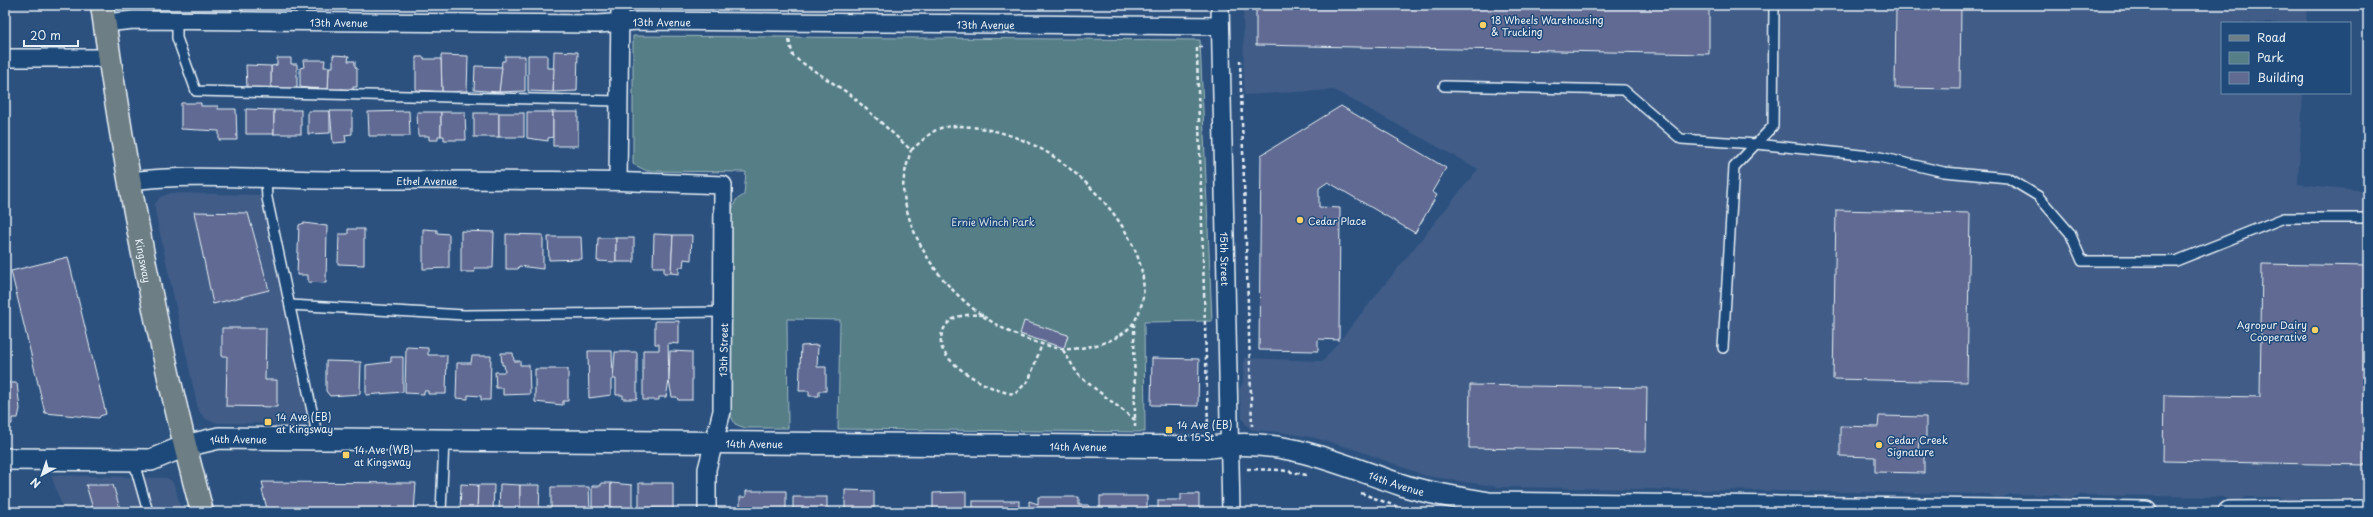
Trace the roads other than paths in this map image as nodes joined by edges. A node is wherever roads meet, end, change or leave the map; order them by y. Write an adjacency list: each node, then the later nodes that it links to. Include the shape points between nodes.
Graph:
1 (620, 5): 7 (street)
2 (1220, 5): 8 (street, 15th Street)
3 (1774, 5): 13 (lane, via 1773,126)
4 (237, 13): 6 (street, 13th Avenue); 7 (street, 13th Avenue)
5 (103, 14): 6 (street, 13th Avenue, via 134,20); 10 (main road, Kingsway)
6 (177, 22): 12 (lane, via 177,38 196,91)
7 (619, 24): 8 (street, 13th Avenue, via 777,22); 12 (street)
8 (1220, 26): 25 (street, 15th Street)
9 (5, 58): 10 (street)
10 (109, 58): 15 (main road, Kingsway)
11 (1444, 86): 13 (lane, via 1624,90 1681,139)
12 (618, 101): 16 (street)
13 (1756, 144): 18 (lane, via 1880,157 1944,172 2008,178 2038,196 2070,233 2082,261 2176,261 2284,218); 21 (lane, via 1734,167)
14 (266, 180): 15 (street, Ethel Avenue, via 161,177); 16 (street, Ethel Avenue); 19 (lane, via 267,198)
15 (130, 181): 26 (main road, Kingsway)
16 (618, 181): 17 (street, Ethel Avenue)
17 (723, 185): 20 (street, 13th Street)
18 (2368, 218)
19 (290, 305): 20 (lane, via 464,315); 22 (lane)
20 (723, 312): 24 (street, 13th Street, via 722,411)
21 (1723, 348)
22 (318, 439): 23 (street, 14th Avenue); 26 (street, 14th Avenue, via 219,438)
23 (444, 440): 24 (street, 14th Avenue); 33 (lane)
24 (713, 442): 25 (street, 14th Avenue, via 1210,447); 34 (street, 13th Street, via 707,469)
25 (1229, 444): 29 (street, 14th Avenue, via 1310,453 1402,485 1438,495 1488,503); 35 (street, 15th Street)
26 (185, 446): 28 (street, 14th Avenue, via 151,460); 32 (main road, Kingsway)
27 (5, 459): 28 (street, 14th Avenue)
28 (133, 459): 31 (lane)
29 (1739, 509): 36 (street, 14th Avenue)
30 (2368, 511): 37 (street)
31 (148, 512)
32 (202, 512)
33 (441, 512)
34 (707, 512)
35 (1231, 512)
36 (2146, 512)
37 (2229, 512)

